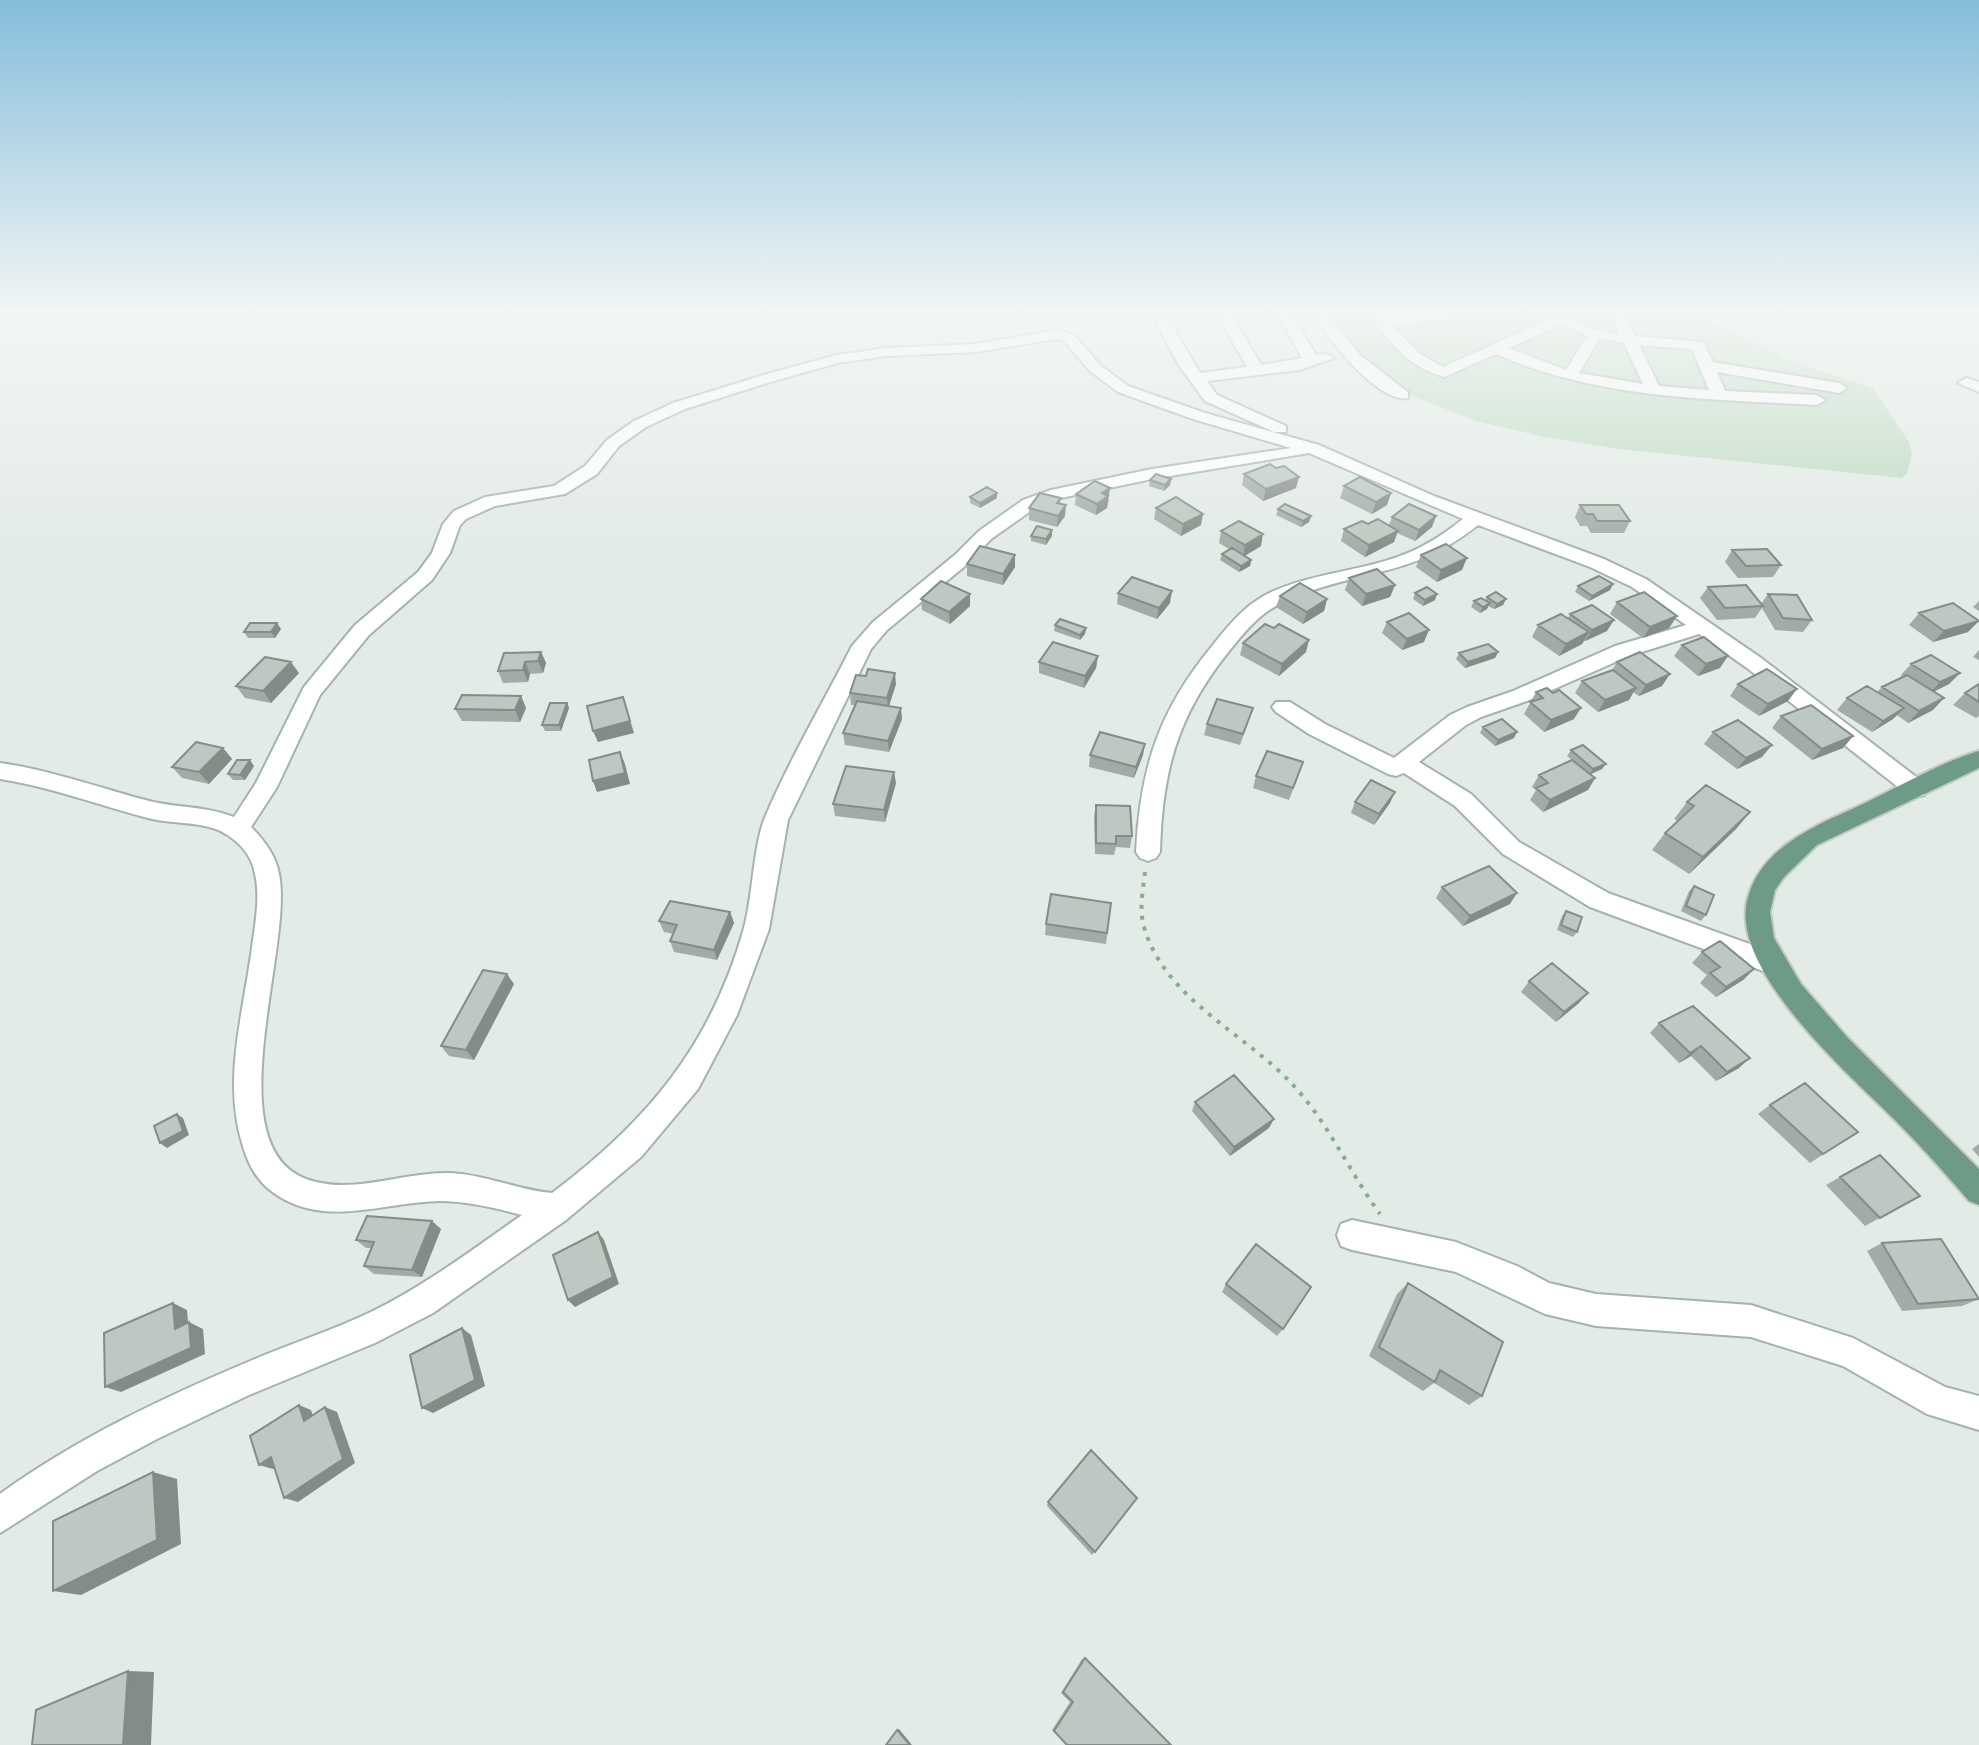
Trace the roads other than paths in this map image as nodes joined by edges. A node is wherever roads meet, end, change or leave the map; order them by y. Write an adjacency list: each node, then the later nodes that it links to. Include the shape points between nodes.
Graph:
1 (715, 395): 14 (street, via 679,406 625,434 591,470 559,490 491,501 460,515 425,576 362,630 311,692 273,774)
2 (1143, 395): 6 (street)
3 (1209, 395): 6 (street)
4 (1742, 395): 5 (street)
5 (1817, 400)
6 (1313, 449): 7 (street); 18 (street, via 1051,495 1006,518 880,626 862,646 776,820 750,947 703,1057 626,1154)
7 (1476, 518): 8 (street, via 1618,572); 15 (street, via 1410,559 1294,590 1246,616 1195,681 1166,742 1149,809)
8 (1701, 627): 11 (street, via 1622,651 1474,712); 13 (street)
9 (1283, 707): 11 (street, via 1396,768)
10 (1979, 759): 13 (main road)
11 (1403, 762): 16 (street, via 1463,800 1511,848 1599,900)
12 (0, 771): 14 (street, via 46,777 154,811)
13 (1916, 789): 16 (main road, via 1809,839 1784,858 1758,909 1760,934)
14 (238, 829): 18 (street, via 268,875 247,1089 261,1157 282,1182 313,1194 347,1199 435,1187 477,1189)
15 (1148, 852)
16 (1774, 964): 17 (main road, via 1818,1022)
17 (1979, 1191)
18 (555, 1210): 21 (street, via 404,1312 199,1402 37,1488)
19 (1352, 1235): 20 (street, via 1456,1257 1545,1298 1596,1310 1751,1321 1853,1354 1939,1402)
20 (1979, 1413)
21 (0, 1515)

